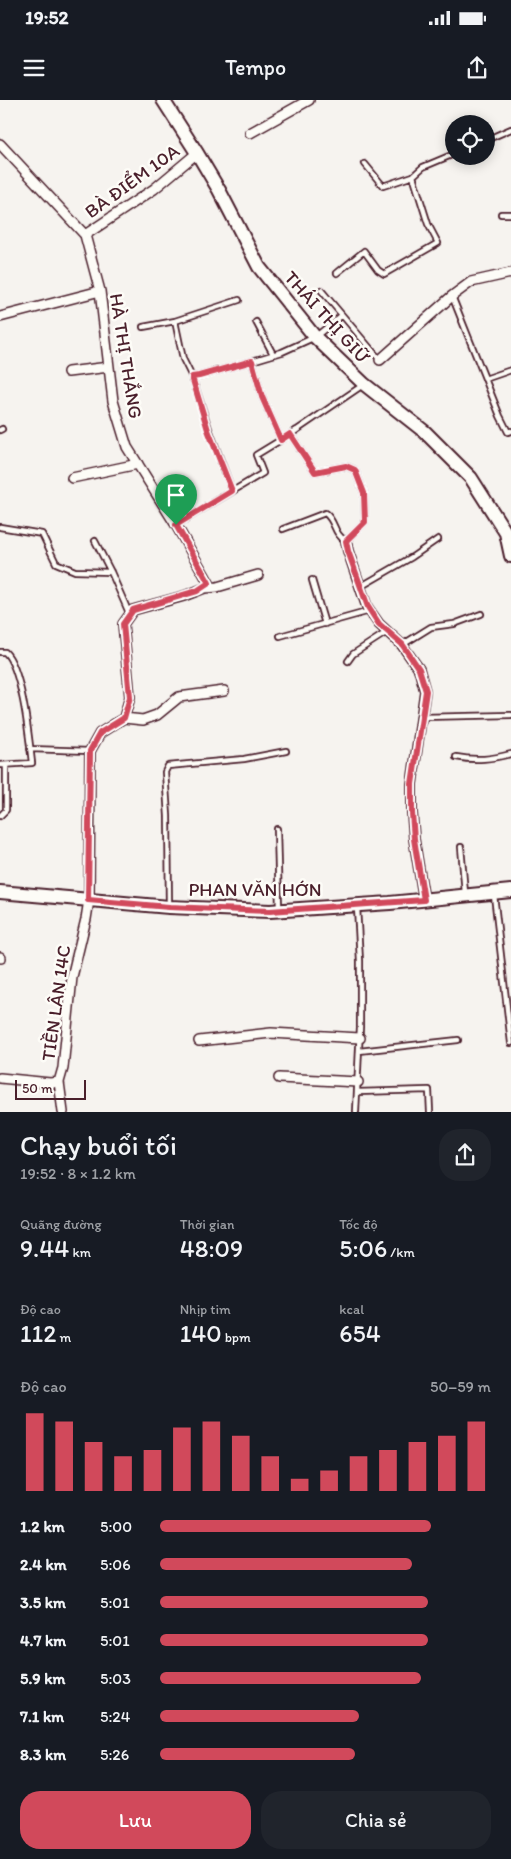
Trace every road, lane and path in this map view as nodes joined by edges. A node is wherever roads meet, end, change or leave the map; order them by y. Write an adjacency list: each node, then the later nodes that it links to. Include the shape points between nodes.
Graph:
1 (163, 100): 7 (street, THÁI THỊ GIỮ)
2 (309, 100): 4 (street)
3 (511, 129): 5 (lane)
4 (250, 134)
5 (495, 136)
6 (0, 144): 13 (street, HÀ THỊ THẮNG)
7 (197, 153): 13 (street, BÀ ĐIỂM 10A, via 154,189); 25 (street, THÁI THỊ GIỮ, via 258,268)
8 (445, 158): 10 (lane, via 423,167)
9 (365, 164): 10 (lane, via 383,186)
10 (412, 176): 14 (lane, via 438,243 384,274 364,251)
11 (501, 214): 12 (lane)
12 (511, 214)
13 (85, 235): 17 (street, HÀ THỊ THẮNG)
14 (337, 273)
15 (511, 273): 18 (street, via 471,282)
16 (321, 290): 20 (lane)
17 (100, 291): 21 (street); 29 (street, HÀ THỊ THẮNG)
18 (452, 296): 27 (street); 33 (lane)
19 (239, 300): 22 (lane)
20 (342, 316): 25 (lane); 27 (lane)
21 (0, 317)
22 (174, 321): 24 (lane); 32 (lane, via 183,359)
23 (256, 322): 26 (lane)
24 (143, 326)
25 (315, 337): 26 (lane); 34 (street, THÁI THỊ GIỮ)
26 (273, 354): 28 (lane)
27 (380, 360)
28 (252, 361): 32 (lane); 37 (lane, via 262,397)
29 (109, 367): 31 (street); 38 (street, HÀ THỊ THẮNG, via 113,402 127,447)
30 (511, 370): 33 (lane)
31 (68, 372)
32 (192, 377): 40 (lane)
33 (485, 378): 35 (lane, via 500,416 508,432)
34 (364, 384): 36 (lane); 47 (street, THÁI THỊ GIỮ, via 425,432 471,478 506,533)
35 (511, 431)
36 (290, 434): 37 (lane); 46 (lane, via 315,472 346,466 355,470 364,493 365,522)
37 (281, 440): 40 (lane, via 256,455 264,473)
38 (138, 464): 39 (street); 41 (street, HÀ THỊ THẮNG)
39 (72, 478)
40 (232, 491): 41 (lane)
41 (176, 525): 52 (street, HÀ THỊ THẮNG, via 209,583)
42 (0, 527): 48 (lane, via 42,534 56,563 75,571)
43 (283, 529): 46 (lane, via 325,513 339,537)
44 (438, 540): 51 (lane)
45 (95, 541): 48 (lane)
46 (346, 541): 51 (street)
47 (511, 556)
48 (111, 572): 55 (lane)
49 (258, 575): 52 (street)
50 (312, 580): 56 (lane)
51 (360, 587): 53 (street)
52 (205, 588): 55 (street, via 133,610)
53 (370, 611): 56 (lane); 57 (street)
54 (480, 614): 59 (lane, via 454,624 431,627)
55 (130, 615): 65 (street, via 123,624 130,697)
56 (326, 624): 58 (lane)
57 (388, 632): 59 (street); 61 (lane, via 353,654)
58 (280, 636)
59 (402, 644): 64 (street, via 419,669 426,691)
60 (0, 652): 66 (lane, via 12,658)
61 (348, 661)
62 (224, 691): 65 (street, via 179,697 157,715 143,720)
63 (511, 715): 64 (lane)
64 (423, 717): 81 (street, via 416,749 412,813)
65 (124, 718): 68 (street, via 100,733)
66 (30, 749): 68 (lane); 71 (lane, via 32,763)
67 (286, 750): 83 (lane, via 168,766 165,772)
68 (90, 751): 80 (street)
69 (511, 754): 70 (lane, via 490,759)
70 (456, 757)
71 (6, 765): 72 (lane); 73 (lane, via 6,810)
72 (0, 766)
73 (0, 816)
74 (277, 829): 84 (lane)
75 (461, 847): 79 (lane)
76 (511, 891): 78 (street, PHAN VĂN HỚN)
77 (0, 892): 80 (street, PHAN VĂN HỚN)
78 (494, 892): 79 (street, PHAN VĂN HỚN); 88 (lane)
79 (465, 895): 81 (street, PHAN VĂN HỚN)
80 (88, 900): 83 (street, PHAN VĂN HỚN); 92 (street, TIỀN LÂN 14C, via 72,978)
81 (424, 900): 82 (street, PHAN VĂN HỚN)
82 (356, 906): 84 (street, PHAN VĂN HỚN); 85 (lane)
83 (169, 907): 84 (street, PHAN VĂN HỚN)
84 (279, 911)
85 (360, 1038): 87 (street, via 271,1033); 89 (lane)
86 (458, 1040): 89 (lane)
87 (199, 1041)
88 (511, 1042)
89 (359, 1051): 93 (lane)
90 (0, 1078): 92 (street, TIỀN LÂN 14C)
91 (278, 1078): 93 (street)
92 (59, 1082): 94 (street)
93 (358, 1087): 95 (lane); 96 (lane, via 429,1090)
94 (63, 1112)
95 (356, 1112)
96 (430, 1112)

